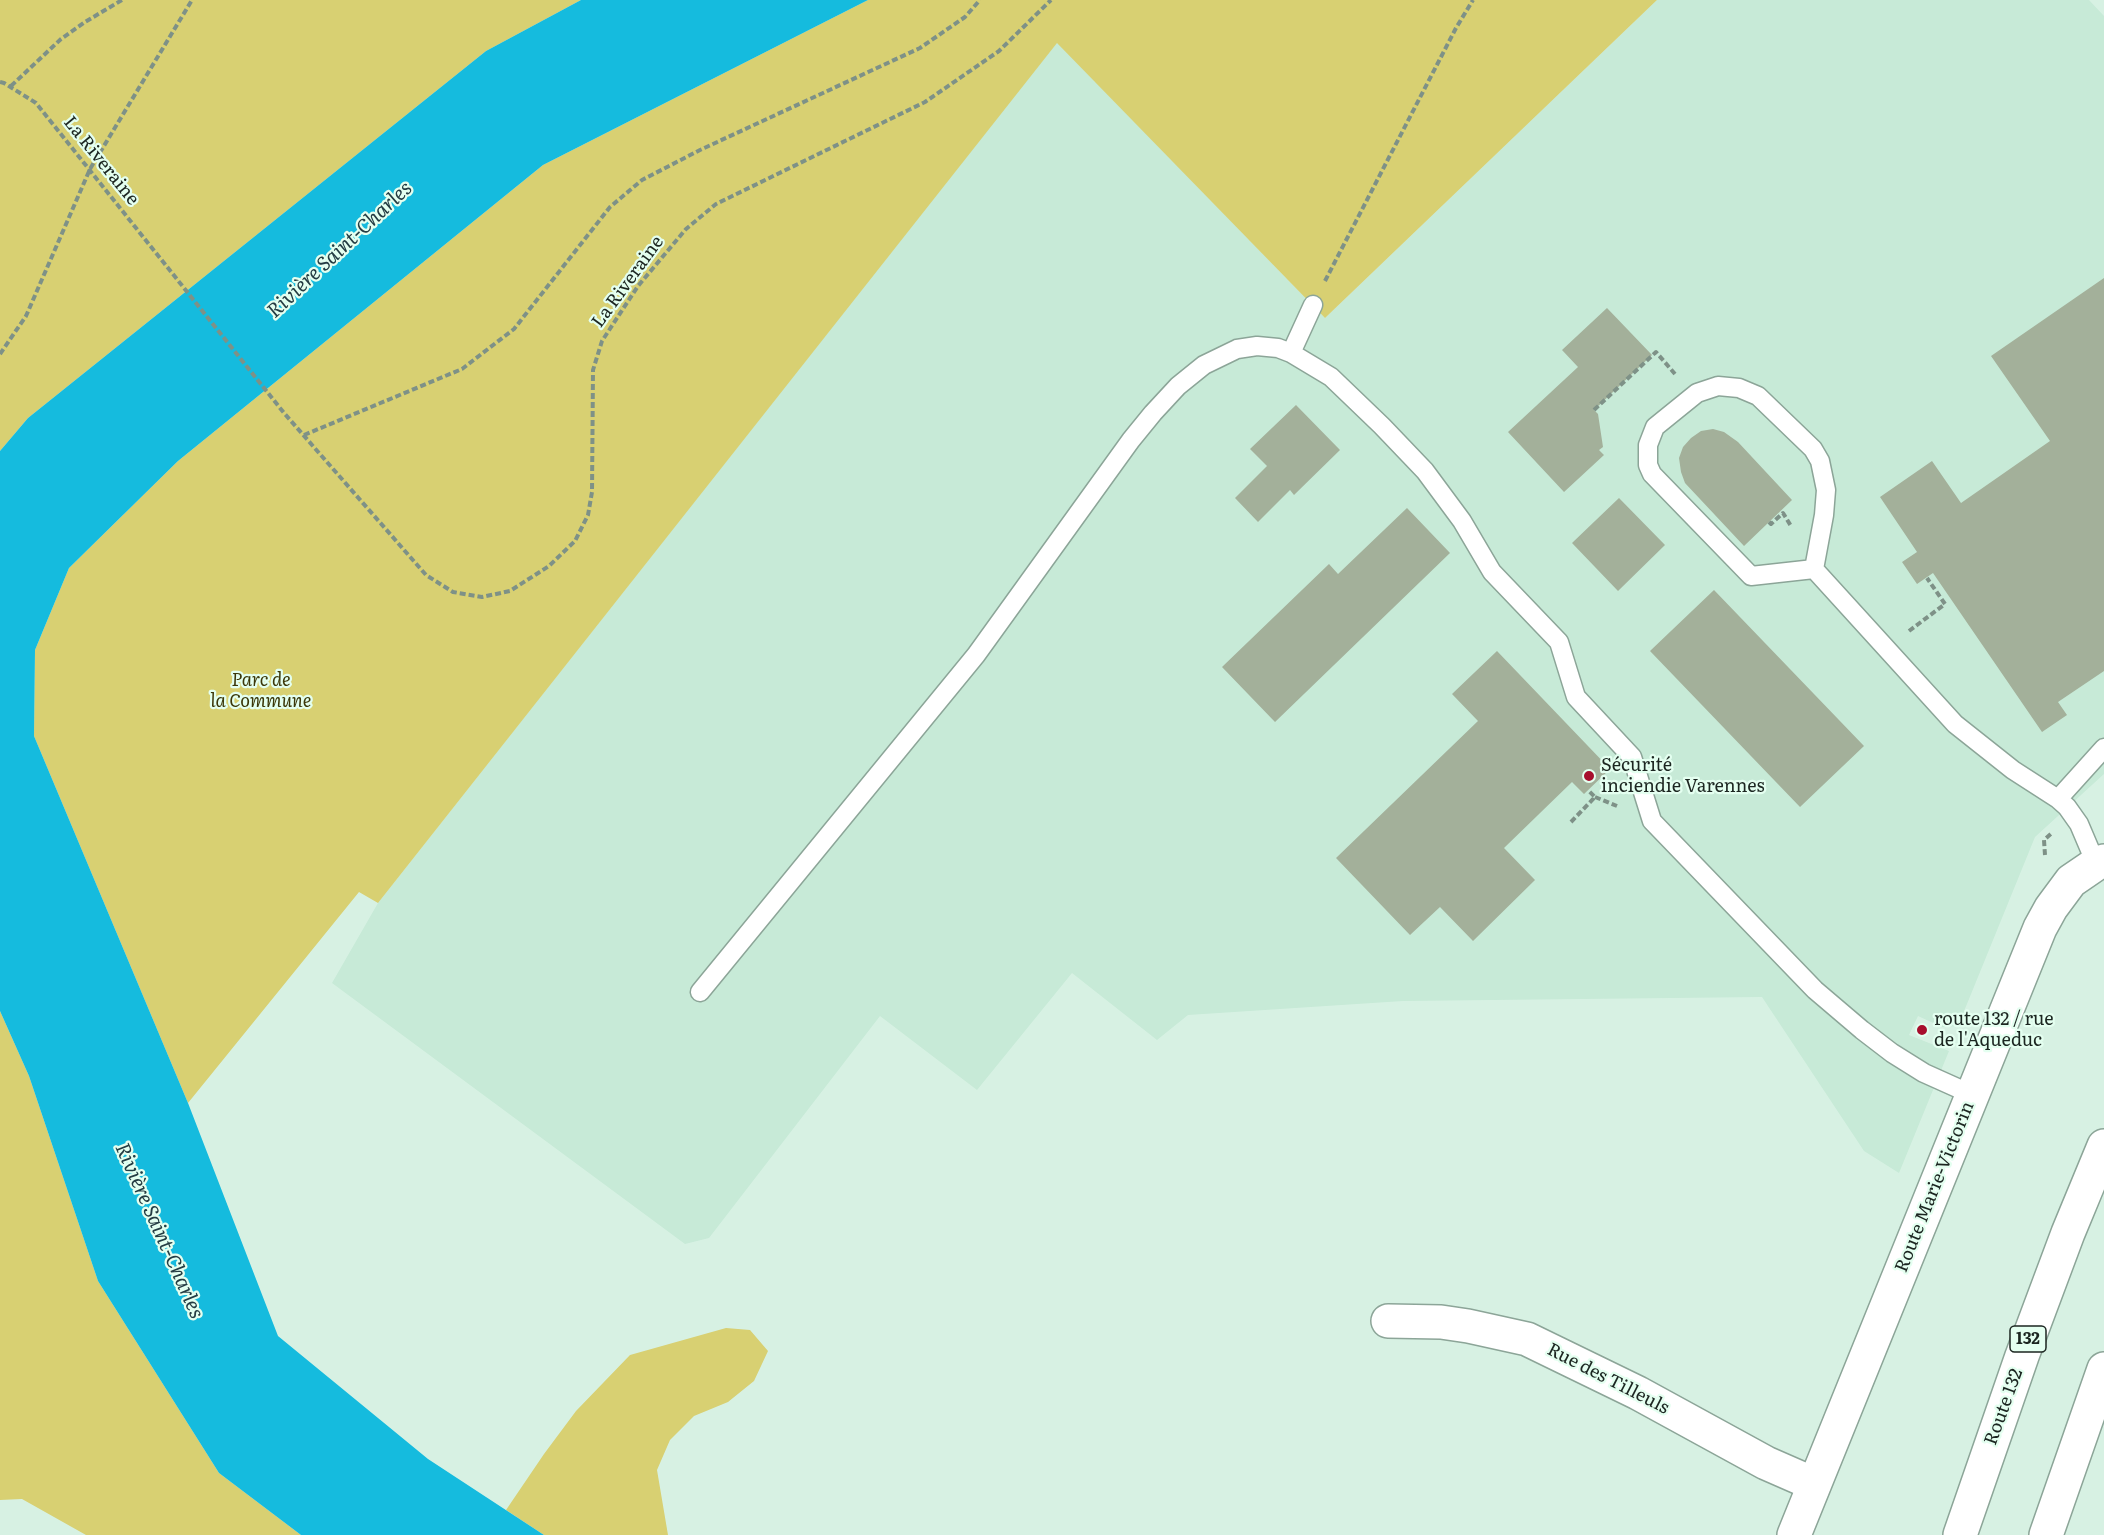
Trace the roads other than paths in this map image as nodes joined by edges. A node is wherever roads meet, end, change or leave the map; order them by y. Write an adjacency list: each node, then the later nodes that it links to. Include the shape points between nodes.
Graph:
1 (1313, 305): 2 (lane)
2 (1291, 353): 7 (lane, via 1257,346 1237,349 1204,365 1153,413 976,655); 8 (lane, via 1331,377 1425,471 1462,521 1492,572 1558,642 1576,697 1632,757 1652,821 1815,990 1892,1053 1924,1073)
3 (1814, 569): 3 (lane, via 1826,490 1820,461 1767,403 1749,391 1718,386 1697,393 1662,420 1648,446 1652,474 1751,576); 5 (lane, via 1955,724 2013,770)
4 (2104, 748): 5 (lane)
5 (2058, 799): 6 (lane, via 2073,814)
6 (2100, 862): 8 (main road, Route Marie-Victorin, via 2071,881 2051,908)
7 (700, 992)
8 (1973, 1095): 12 (main road, Route Marie-Victorin)
9 (2104, 1146): 14 (main road, Route 132 / 132, via 2022,1356)
10 (1388, 1321): 12 (main road, Rue des Tilleuls, via 1442,1322 1527,1339)
11 (2104, 1369): 15 (main road)
12 (1814, 1484): 13 (main road, Route Marie-Victorin)
13 (1794, 1535)
14 (1960, 1535)
15 (2046, 1535)

